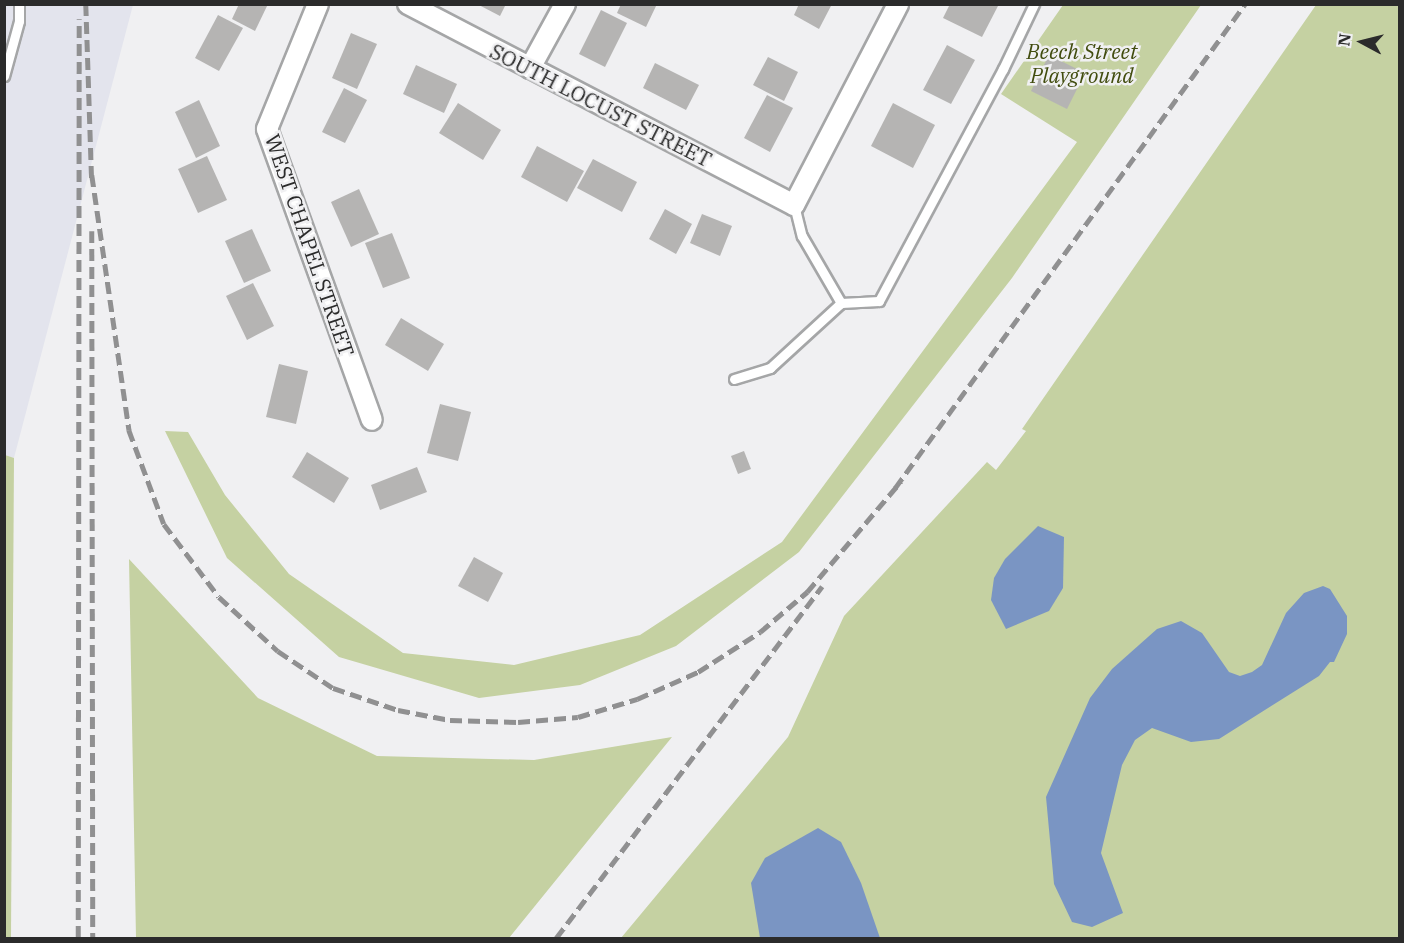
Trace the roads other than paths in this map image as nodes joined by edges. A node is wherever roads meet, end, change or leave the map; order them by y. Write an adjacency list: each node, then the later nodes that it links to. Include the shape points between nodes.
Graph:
1 (19, 4): 8 (lane, via 19,21)
2 (318, 4): 12 (street, WEST CHAPEL STREET, via 267,129)
3 (408, 4): 7 (street, SOUTH LOCUST STREET)
4 (565, 4): 7 (street)
5 (897, 4): 9 (street)
6 (1034, 4): 10 (lane, via 1004,69 879,301)
7 (530, 68): 9 (street, SOUTH LOCUST STREET)
8 (4, 76)
9 (794, 205): 10 (lane, via 802,236)
10 (841, 303): 11 (lane, via 770,368)
11 (735, 380)
12 (372, 420)

